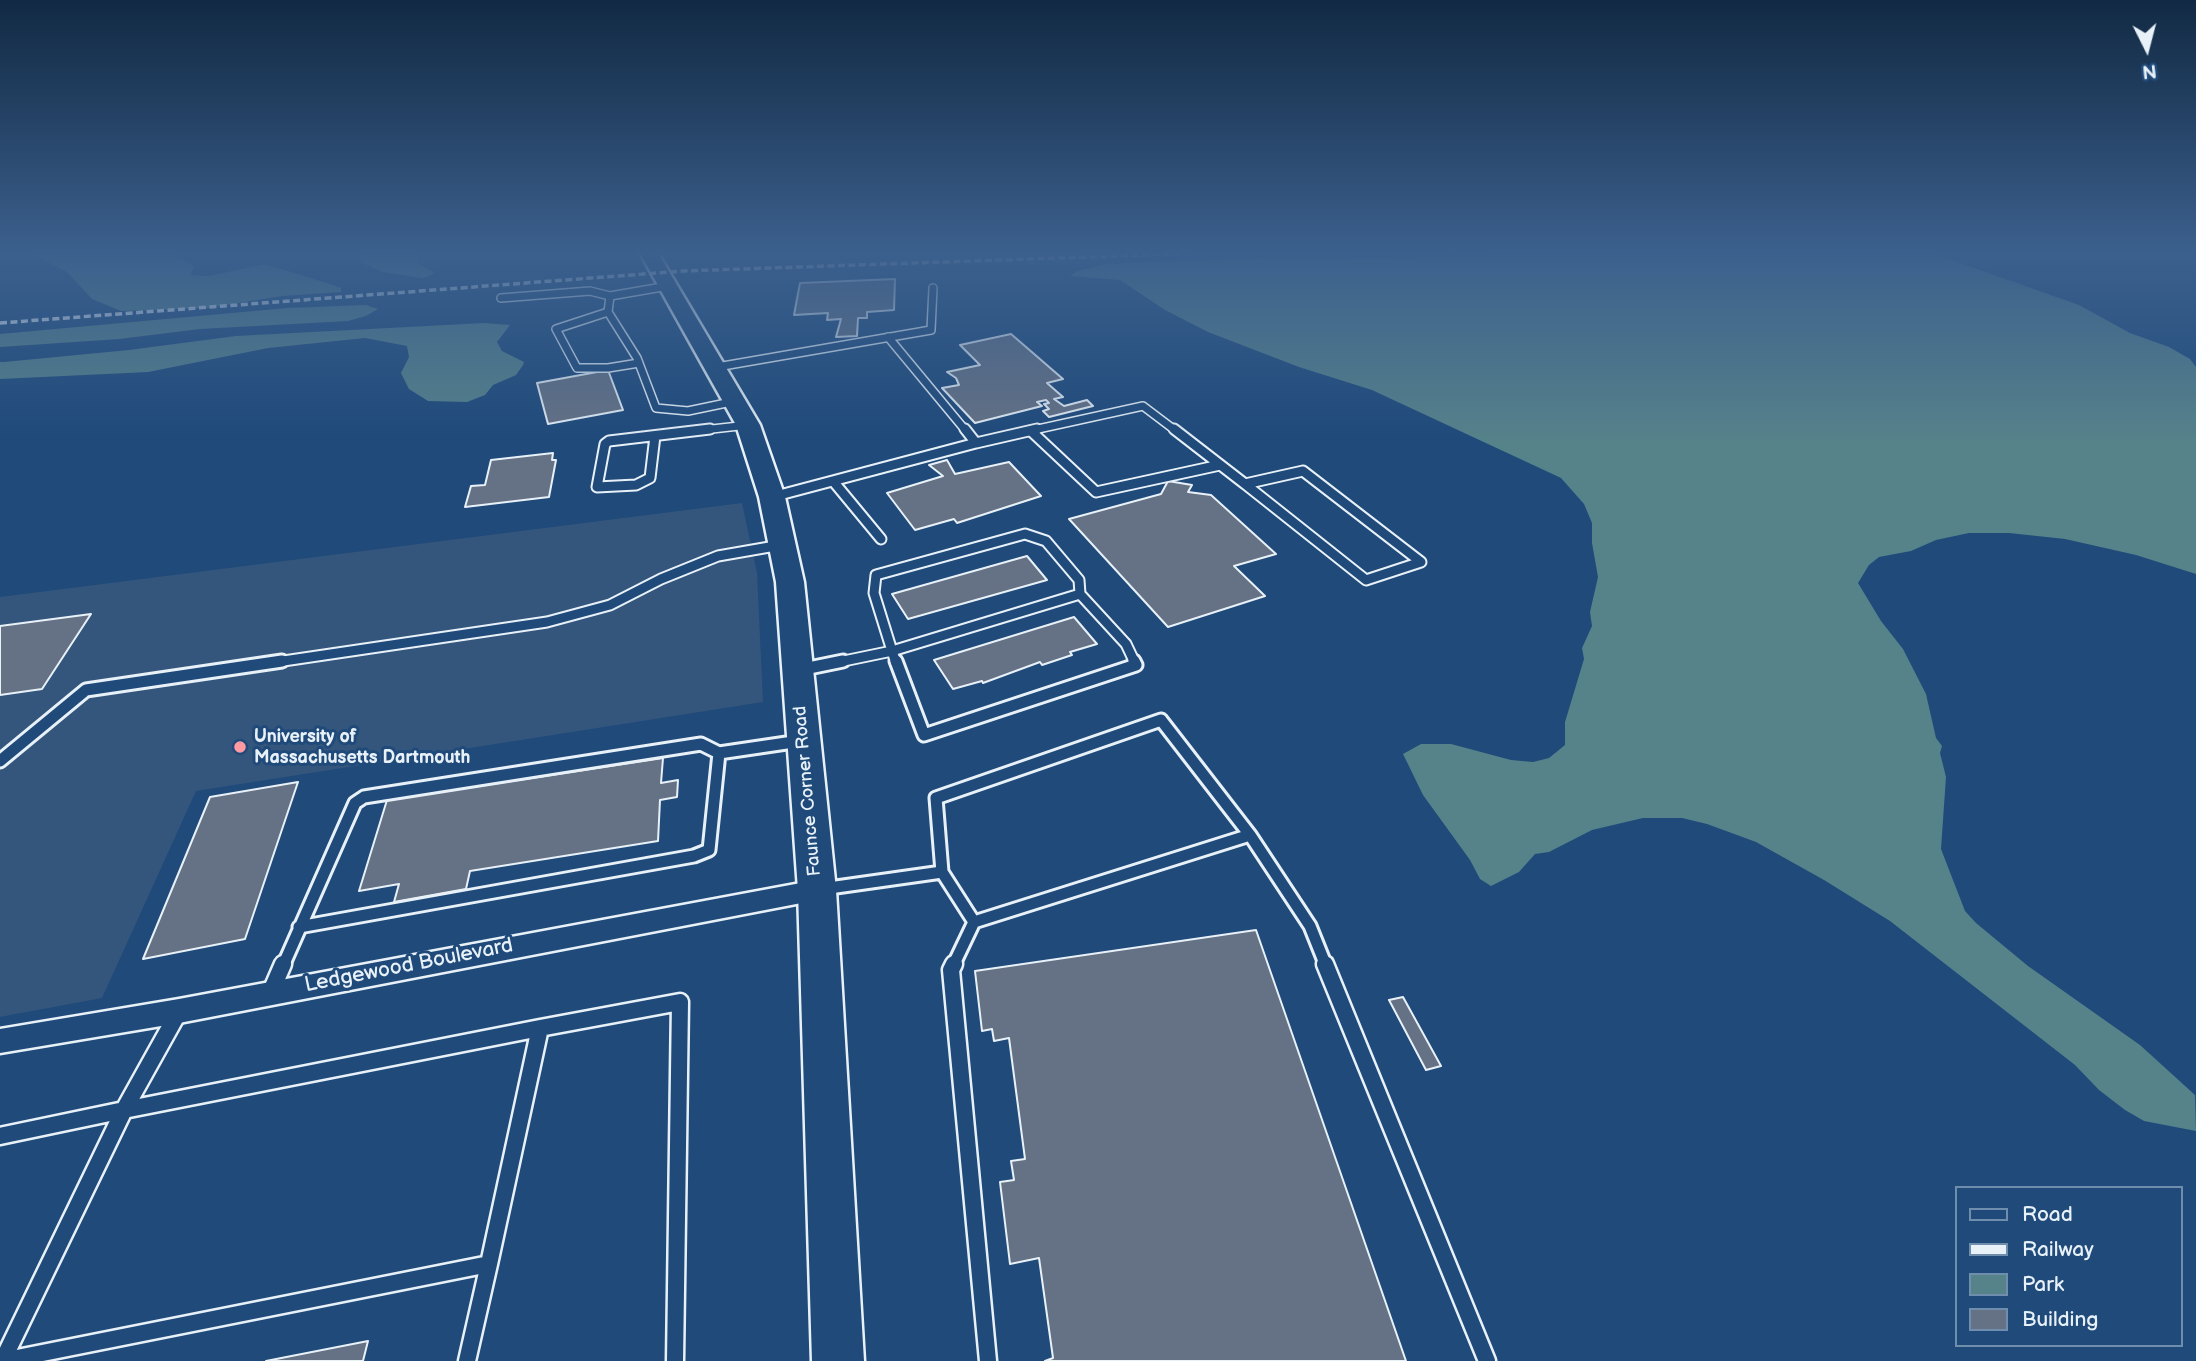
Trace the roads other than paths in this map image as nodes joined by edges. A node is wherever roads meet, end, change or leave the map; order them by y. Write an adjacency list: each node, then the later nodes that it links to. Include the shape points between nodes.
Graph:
1 (594, 317): 6 (lane, via 556,329 577,368)
2 (611, 317): 6 (lane)
3 (686, 317): 7 (main road, Faunce Corner Road)
4 (932, 317): 5 (lane, via 931,330)
5 (888, 337): 7 (lane); 11 (lane)
6 (639, 363): 8 (lane, via 656,408)
7 (717, 367): 8 (main road, Faunce Corner Road)
8 (742, 413): 10 (lane); 15 (main road, Faunce Corner Road)
9 (1031, 431): 11 (lane); 12 (lane, via 1143,405); 12 (lane, via 1096,492)
10 (655, 436): 10 (lane, via 623,437 605,444 597,487 636,485 650,478)
11 (976, 443): 13 (lane)
12 (1220, 465): 14 (lane)
13 (833, 481): 15 (lane); 16 (lane)
14 (1245, 484): 14 (lane, via 1303,471 1421,562 1366,580)
15 (772, 498): 17 (main road, Faunce Corner Road)
16 (881, 539)
17 (784, 545): 20 (main road, Faunce Corner Road); 23 (lane, via 718,556 610,605 547,622 86,690)
18 (1080, 594): 19 (lane); 19 (lane, via 1079,580 1046,541 1025,534 876,575 874,593); 19 (lane, via 1126,644 1136,665 924,734)
19 (892, 651): 20 (lane)
20 (799, 670): 21 (main road, Faunce Corner Road)
21 (803, 741): 22 (lane); 26 (main road, Faunce Corner Road)
22 (719, 753): 28 (lane, via 701,744 363,797 355,803); 28 (lane, via 709,850)
23 (0, 761)
24 (1250, 835): 25 (lane, via 1161,720 936,798); 27 (lane); 41 (lane, via 1310,926)
25 (942, 872): 26 (lane); 27 (lane)
26 (817, 890): 29 (street, Ledgewood Boulevard); 39 (main road, Faunce Corner Road)
27 (974, 922): 40 (lane, via 950,970)
28 (299, 927): 29 (lane)
29 (270, 994): 30 (street, Ledgewood Boulevard)
30 (179, 1011): 32 (street, Ledgewood Boulevard); 33 (lane)
31 (540, 1028): 33 (lane); 35 (lane); 38 (lane, via 680,1002)
32 (0, 1041)
33 (124, 1110): 34 (lane); 36 (lane)
34 (0, 1136)
35 (489, 1264): 36 (lane); 37 (lane)
36 (2, 1361)
37 (467, 1361)
38 (675, 1361)
39 (838, 1361)
40 (988, 1361)
41 (1487, 1361)

